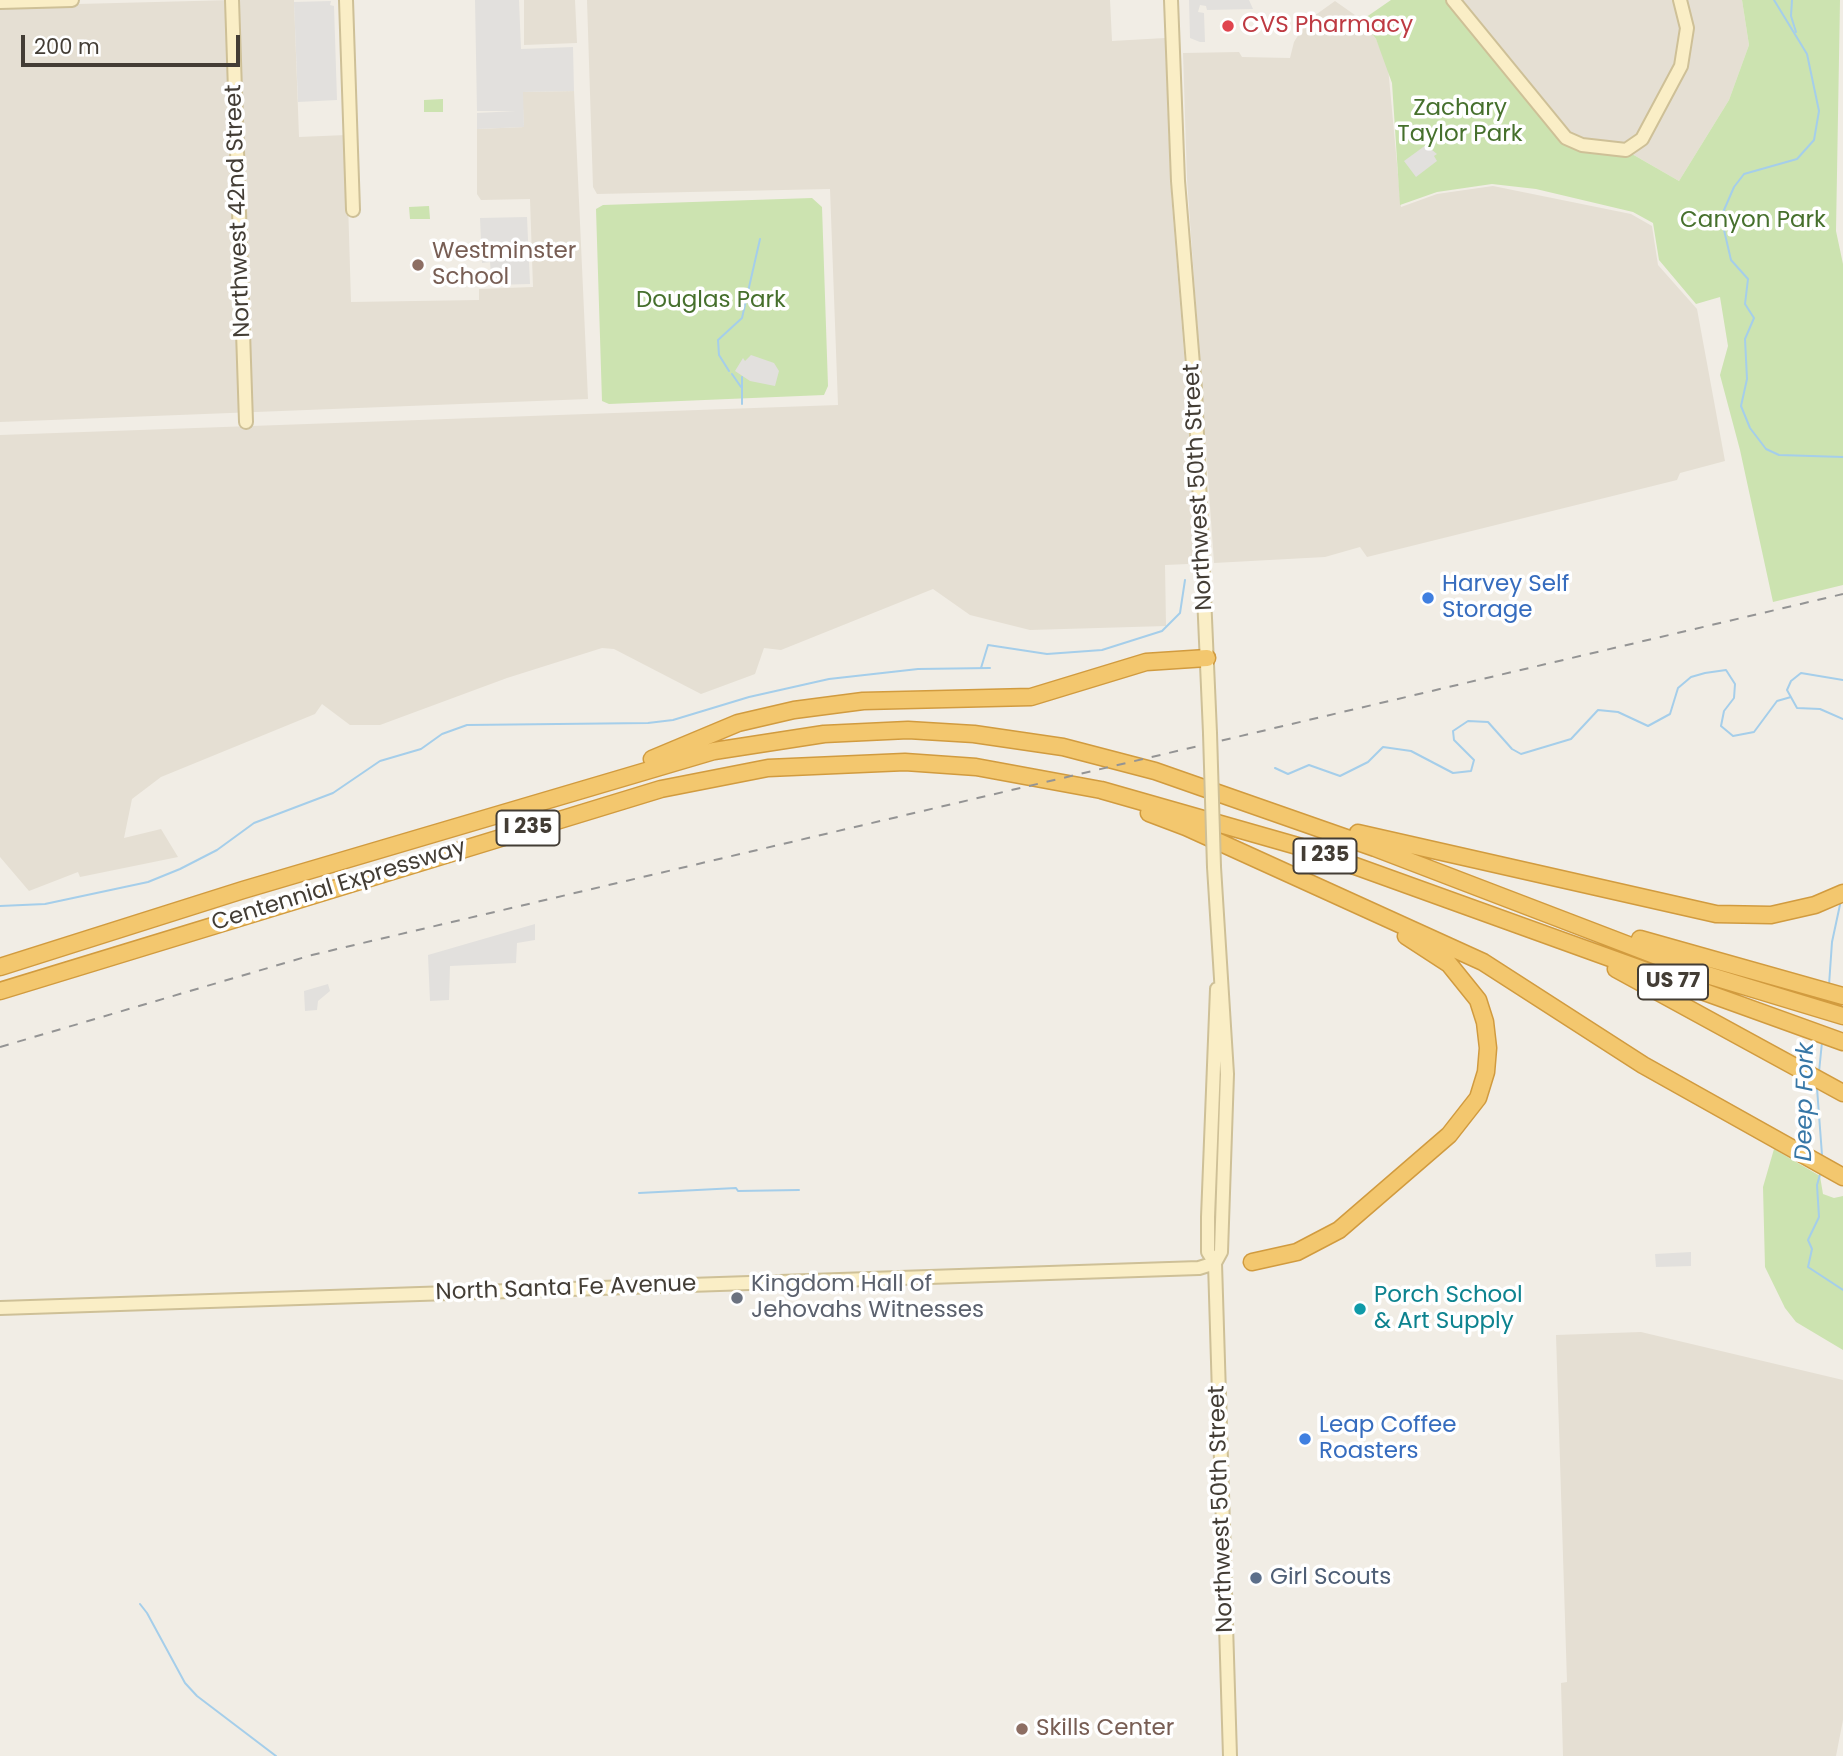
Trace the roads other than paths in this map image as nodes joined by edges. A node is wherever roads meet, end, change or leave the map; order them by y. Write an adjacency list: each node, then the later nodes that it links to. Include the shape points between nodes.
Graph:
1 (72, 0): 7 (main road)
2 (232, 0): 9 (main road, Northwest 42nd Street)
3 (345, 0): 8 (main road)
4 (1171, 0): 10 (main road, Northwest 50th Street)
5 (1453, 0): 6 (main road, via 1566,138 1582,145 1626,150 1642,139 1685,53 1687,28)
6 (1680, 0)
7 (0, 2)
8 (352, 210)
9 (246, 422)
10 (1207, 666): 12 (highway, via 1146,662 1031,697 863,701 771,714 738,723); 26 (main road, Northwest 50th Street, bridge, via 1226,1088 1221,1252)
11 (1071, 784): 14 (highway, via 1186,827); 17 (highway, Centennial Expressway / I 235, via 1133,797 1308,849); 19 (highway, Centennial Expressway / I 235, via 976,767 905,762 805,764 725,775 519,831)
12 (566, 794): 13 (highway, Centennial Expressway / I 235, via 753,743 824,733 908,730 974,734 1106,757); 18 (highway, Centennial Expressway / I 235)
13 (1290, 818): 15 (highway, via 1716,914 1792,911); 16 (highway, Centennial Expressway / I 235)
14 (1299, 878): 24 (highway, via 1483,962 1643,1065); 25 (highway, via 1422,944 1458,971 1484,1016 1487,1064 1478,1098 1462,1122 1358,1214 1311,1246)
15 (1843, 893)
16 (1560, 917): 20 (highway); 21 (highway, US 77, via 1704,974)
17 (1574, 946): 22 (highway, US 77); 23 (highway)
18 (0, 967)
19 (0, 991)
20 (1843, 996)
21 (1843, 1016)
22 (1843, 1042)
23 (1843, 1093)
24 (1843, 1177)
25 (1252, 1262)
26 (1215, 1263): 27 (main road, North Santa Fe Avenue, via 1172,1269); 28 (main road, Northwest 50th Street)
27 (0, 1308)
28 (1230, 1756)

